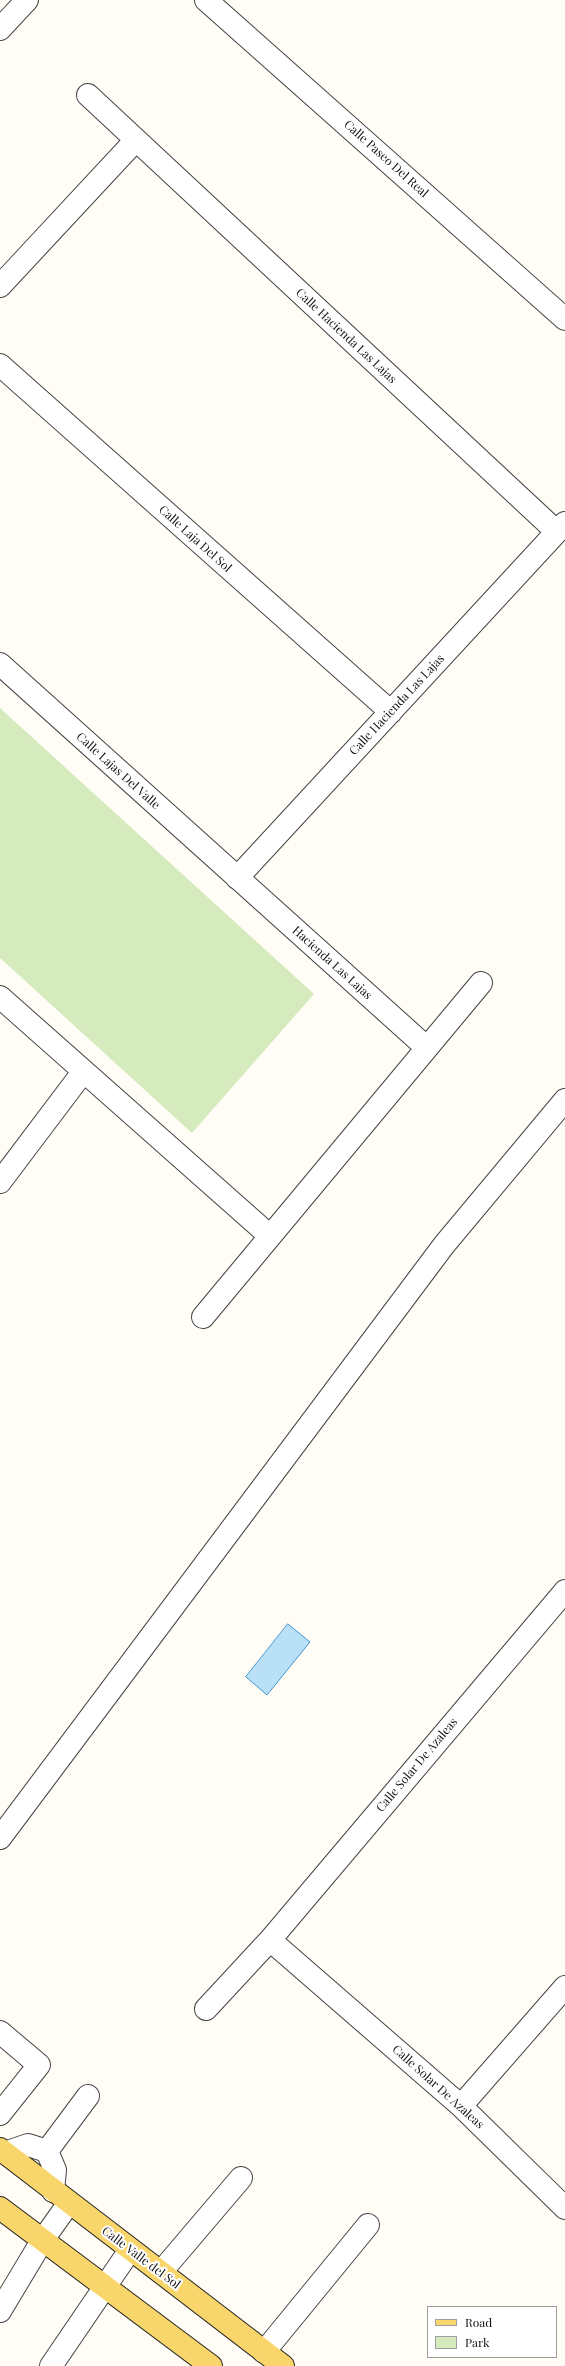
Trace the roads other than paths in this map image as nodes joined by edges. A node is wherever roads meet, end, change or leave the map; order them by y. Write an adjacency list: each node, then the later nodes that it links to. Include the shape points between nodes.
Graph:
1 (27, 0): 3 (street)
2 (206, 0): 7 (street, Calle Paseo Del Real)
3 (0, 30)
4 (88, 95): 5 (street, Calle Hacienda Las Lajas)
5 (135, 140): 6 (street); 9 (street, Calle Hacienda Las Lajas)
6 (0, 286)
7 (565, 319)
8 (0, 365): 11 (street, Calle Laja Del Sol)
9 (561, 527): 11 (street, Calle Hacienda Las Lajas)
10 (0, 664): 12 (street, Calle Lajas Del Valle)
11 (391, 712): 12 (street, Calle Hacienda Las Lajas)
12 (237, 878): 15 (street, Hacienda Las Lajas)
13 (481, 983): 15 (street)
14 (0, 997): 16 (street)
15 (427, 1048): 19 (street)
16 (83, 1072): 18 (street); 19 (street)
17 (565, 1100): 22 (street, via 444,1245)
18 (0, 1182)
19 (270, 1236): 20 (street)
20 (202, 1317)
21 (565, 1591): 23 (street, Calle Solar De Azaleas)
22 (0, 1838)
23 (270, 1940): 25 (street, Calle Solar De Azaleas); 28 (street, Calle Solar De Azaleas)
24 (565, 1987): 28 (street)
25 (206, 2009)
26 (0, 2032): 29 (street, via 40,2065)
27 (88, 2096): 31 (street)
28 (461, 2106): 35 (street, Calle Solar De Azaleas)
29 (0, 2114)
30 (2, 2151): 31 (street, via 28,2145); 33 (main road, Calle Valle del Sol)
31 (47, 2152): 33 (street, via 55,2170)
32 (241, 2178): 39 (street)
33 (61, 2197): 37 (street); 38 (main road, Calle Valle del Sol)
34 (0, 2208): 37 (main road)
35 (565, 2208)
36 (368, 2225): 42 (street)
37 (42, 2241): 40 (main road); 41 (street)
38 (130, 2250): 39 (main road, Calle Valle del Sol); 40 (street)
39 (161, 2272): 42 (main road, Calle Valle del Sol)
40 (103, 2288): 43 (street); 44 (main road)
41 (0, 2311)
42 (264, 2352): 45 (main road, Calle Valle del Sol)
43 (51, 2366)
44 (210, 2366)
45 (283, 2366)

